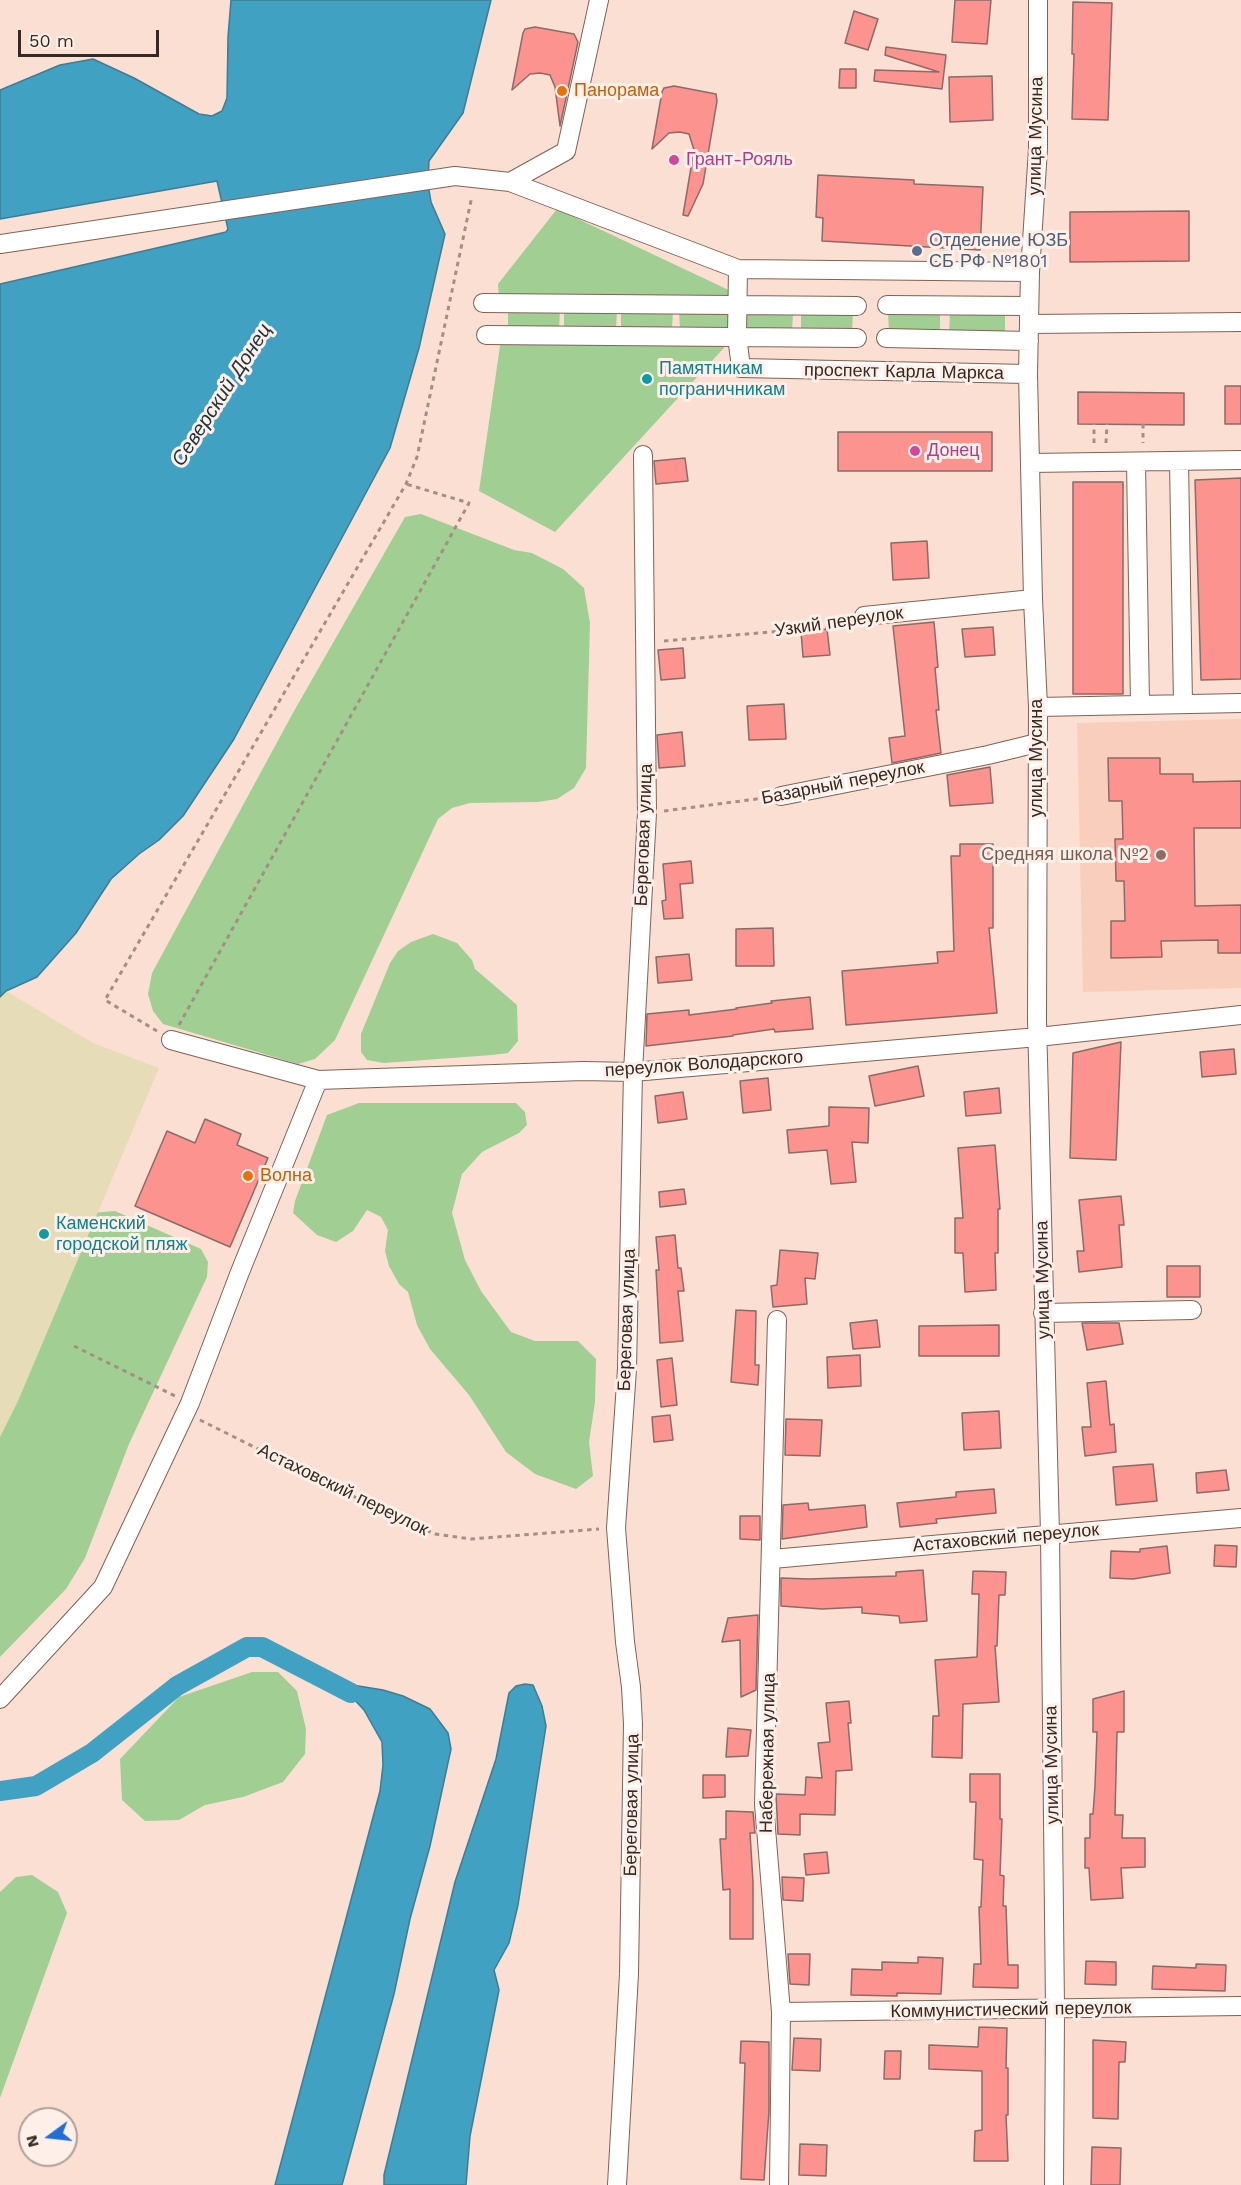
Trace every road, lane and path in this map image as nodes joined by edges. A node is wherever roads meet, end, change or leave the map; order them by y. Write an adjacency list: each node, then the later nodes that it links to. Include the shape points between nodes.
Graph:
1 (599, 0): 4 (street, via 566,151)
2 (1038, 0): 7 (street, улица Мусина, via 1038,149)
3 (477, 177): 4 (street); 5 (street, via 455,176); 25 (path, via 417,457)
4 (510, 182): 6 (street)
5 (2, 243)
6 (738, 269): 7 (street); 9 (street, проспект Карла Маркса)
7 (1030, 272): 12 (street, улица Мусина)
8 (483, 303): 9 (street)
9 (737, 305): 11 (street); 16 (street, проспект Карла Маркса)
10 (887, 305): 12 (street)
11 (857, 306)
12 (1029, 306): 14 (street, улица Мусина)
13 (1241, 322): 14 (street, проспект Карла Маркса)
14 (1029, 333): 18 (street, проспект Карла Маркса); 19 (street, улица Мусина)
15 (486, 335): 16 (street, проспект Карла Маркса)
16 (737, 336): 17 (street, проспект Карла Маркса); 19 (street, проспект Карла Маркса, via 741,368)
17 (857, 338)
18 (886, 339)
19 (1028, 374): 24 (street, улица Мусина)
20 (643, 455): 28 (street, Береговая улица)
21 (1241, 460): 22 (street)
22 (1179, 461): 23 (street); 31 (street)
23 (1136, 462): 24 (street); 30 (street)
24 (1030, 463): 26 (street, улица Мусина)
25 (406, 484): 38 (path, via 105,1000); 38 (path, via 469,503)
26 (1033, 599): 27 (street, Узкий переулок); 32 (street, улица Мусина)
27 (864, 616): 28 (path, Узкий переулок, via 830,627)
28 (646, 643): 35 (street, Береговая улица)
29 (1241, 703): 31 (street)
30 (1140, 704): 31 (street); 32 (street)
31 (1183, 704)
32 (1038, 707): 33 (street, улица Мусина)
33 (1037, 743): 34 (street, Базарный переулок); 37 (street, улица Мусина)
34 (781, 796): 35 (path, Базарный переулок)
35 (647, 813): 39 (street, Береговая улица)
36 (1241, 1015): 37 (street, переулок Володарского)
37 (1038, 1037): 39 (street, переулок Володарского); 42 (street, улица Мусина)
38 (171, 1040): 40 (street, переулок Володарского)
39 (633, 1072): 40 (street, переулок Володарского); 47 (street, Береговая улица, via 627,1369)
40 (318, 1080): 45 (street)
41 (1192, 1310): 42 (street)
42 (1043, 1313): 48 (street, улица Мусина)
43 (777, 1320): 49 (street, Набережная улица)
44 (74, 1346): 45 (path, Астаховский переулок)
45 (188, 1408): 47 (path, Астаховский переулок, via 379,1509 435,1534 471,1539); 50 (street, via 102,1587)
46 (1241, 1518): 48 (street, Астаховский переулок)
47 (616, 1528): 54 (street, Береговая улица, via 633,1724 629,1974)
48 (1050, 1534): 49 (street, Астаховский переулок); 52 (street, улица Мусина)
49 (772, 1559): 53 (street, Набережная улица, via 764,1804)
50 (0, 1700)
51 (1241, 2006): 52 (street, Коммунистический переулок)
52 (1054, 2009): 53 (street, Коммунистический переулок); 56 (street, улица Мусина)
53 (781, 2012): 55 (street, Набережная улица)
54 (617, 2185)
55 (779, 2185)
56 (1054, 2185)

